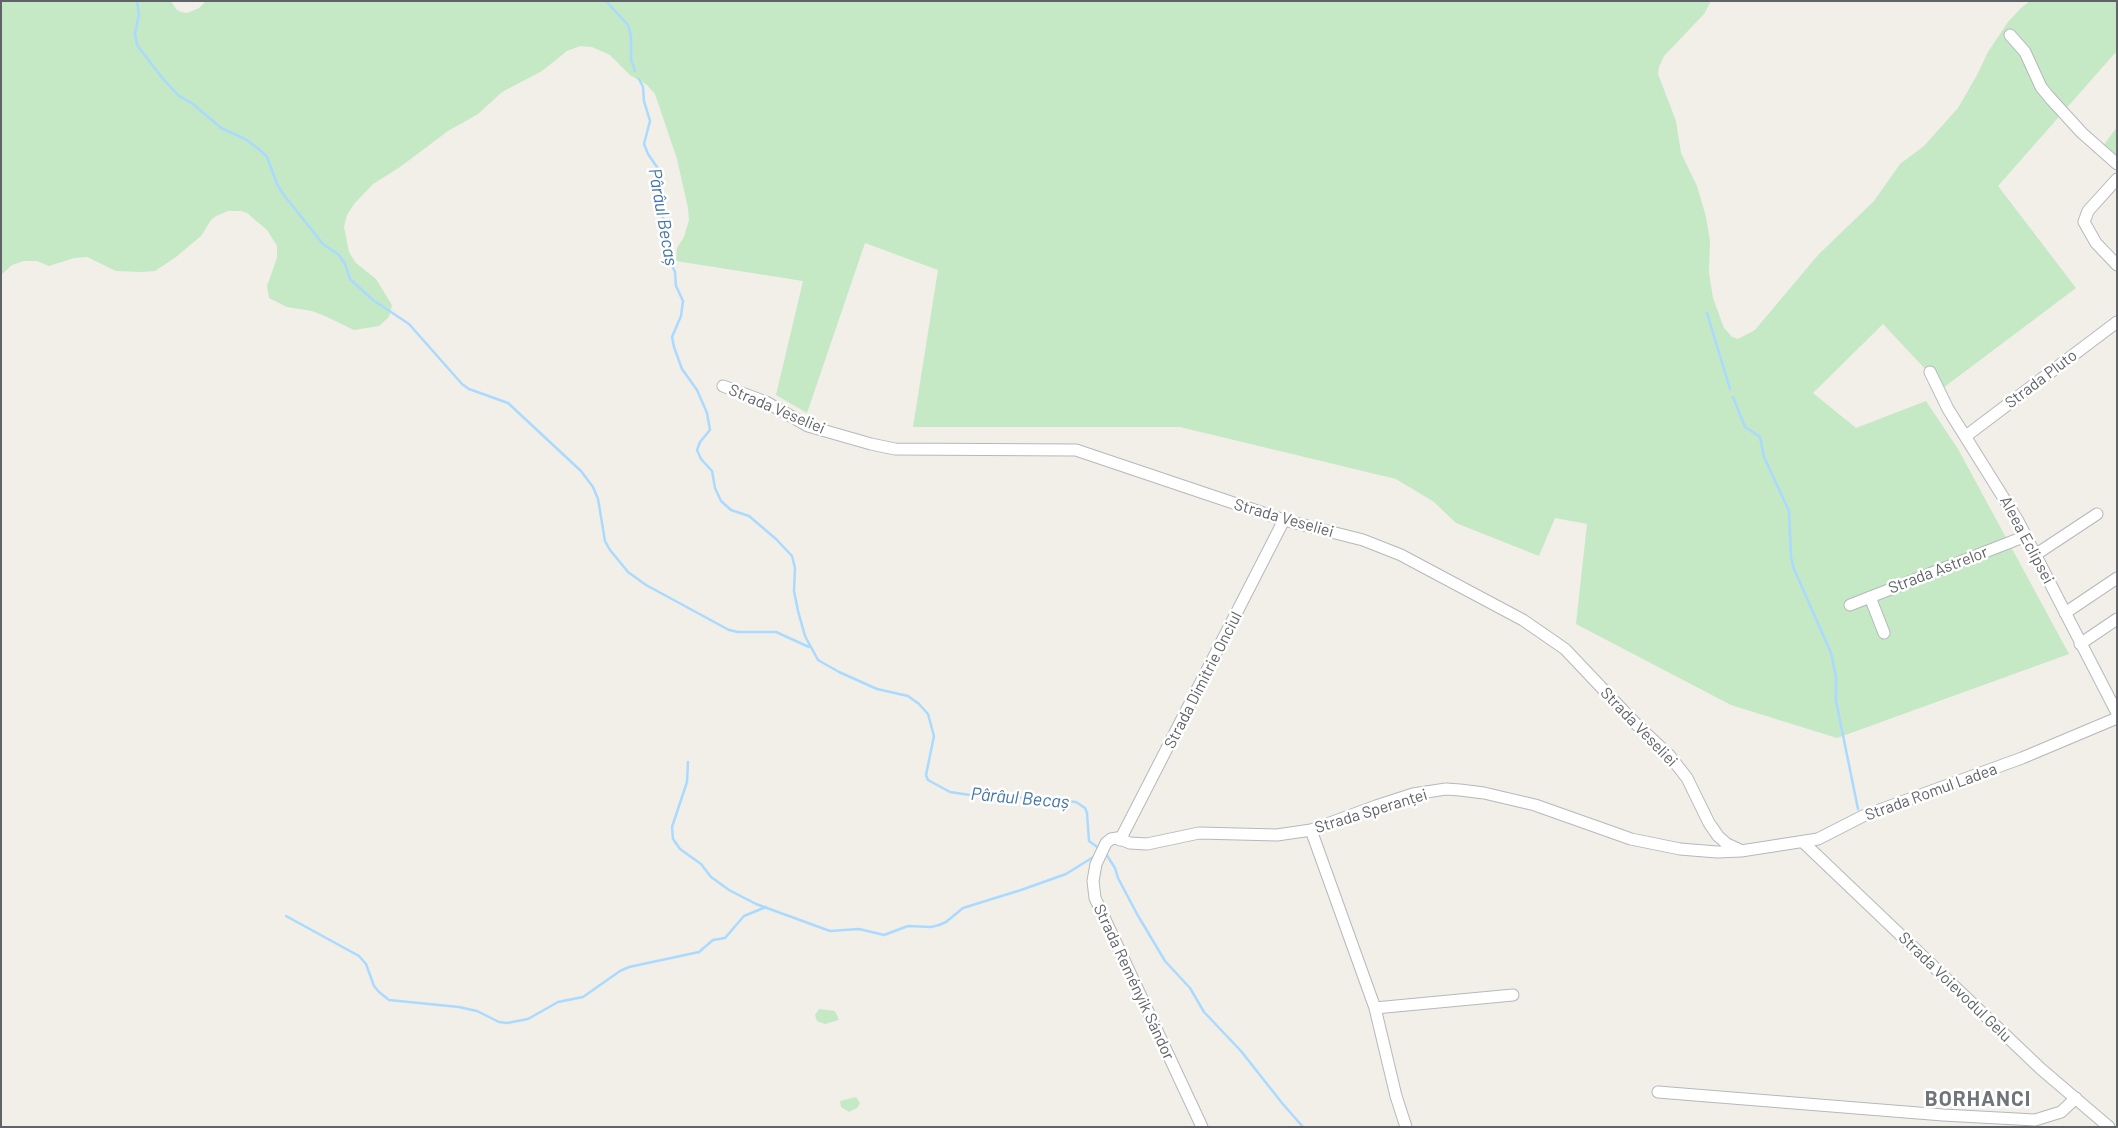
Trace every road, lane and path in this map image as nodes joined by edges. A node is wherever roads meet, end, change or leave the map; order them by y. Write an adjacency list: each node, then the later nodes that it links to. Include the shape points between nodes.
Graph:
1 (2010, 35): 2 (street, via 2025,52 2050,98)
2 (2117, 164)
3 (2117, 179): 4 (street, via 2088,212 2084,222 2096,243)
4 (2117, 264)
5 (2117, 322): 8 (street, Strada Pluto)
6 (1930, 372): 8 (street, Aleea Eclipsei)
7 (723, 386): 10 (street, Strada Veseliei, via 766,402 808,426 871,444 895,449 1076,450)
8 (1966, 436): 11 (street, Aleea Eclipsei)
9 (2097, 514): 12 (street)
10 (1284, 520): 23 (street, Strada Dimitrie Onciul); 25 (street, Strada Veseliei, via 1363,540 1401,555 1544,634 1573,657 1670,755 1687,778 1718,836)
11 (2026, 536): 12 (street, Aleea Eclipsei); 14 (street, Strada Astrelor)
12 (2035, 555): 16 (street, Aleea Eclipsei)
13 (2117, 578): 16 (street)
14 (1870, 597): 15 (street, Strada Astrelor); 18 (street)
15 (1850, 605)
16 (2065, 613): 19 (street, Aleea Eclipsei)
17 (2117, 619): 19 (street)
18 (1884, 633)
19 (2080, 644): 20 (street, Aleea Eclipsei)
20 (2117, 713)
21 (2117, 718): 24 (street, Strada Romul Ladea, via 2022,758 1863,816)
22 (1311, 830): 23 (street, Strada Speranței, via 1277,835 1199,833 1147,844); 25 (street, Strada Speranței, via 1413,794 1446,789 1484,793 1535,805 1631,839 1680,849); 27 (street)
23 (1117, 839): 30 (street, Strada Reményik Sándor, via 1106,843 1097,859 1092,881 1095,898)
24 (1804, 843): 25 (street, Strada Romul Ladea); 29 (street, Strada Voievodul Gelu, via 2017,1047)
25 (1741, 851)
26 (1513, 995): 27 (street)
27 (1375, 1008): 31 (street)
28 (1658, 1092): 29 (street, via 2035,1120 2061,1112)
29 (2076, 1098): 32 (street, Strada Voievodul Gelu)
30 (1202, 1127)
31 (1406, 1127)
32 (2109, 1127)

